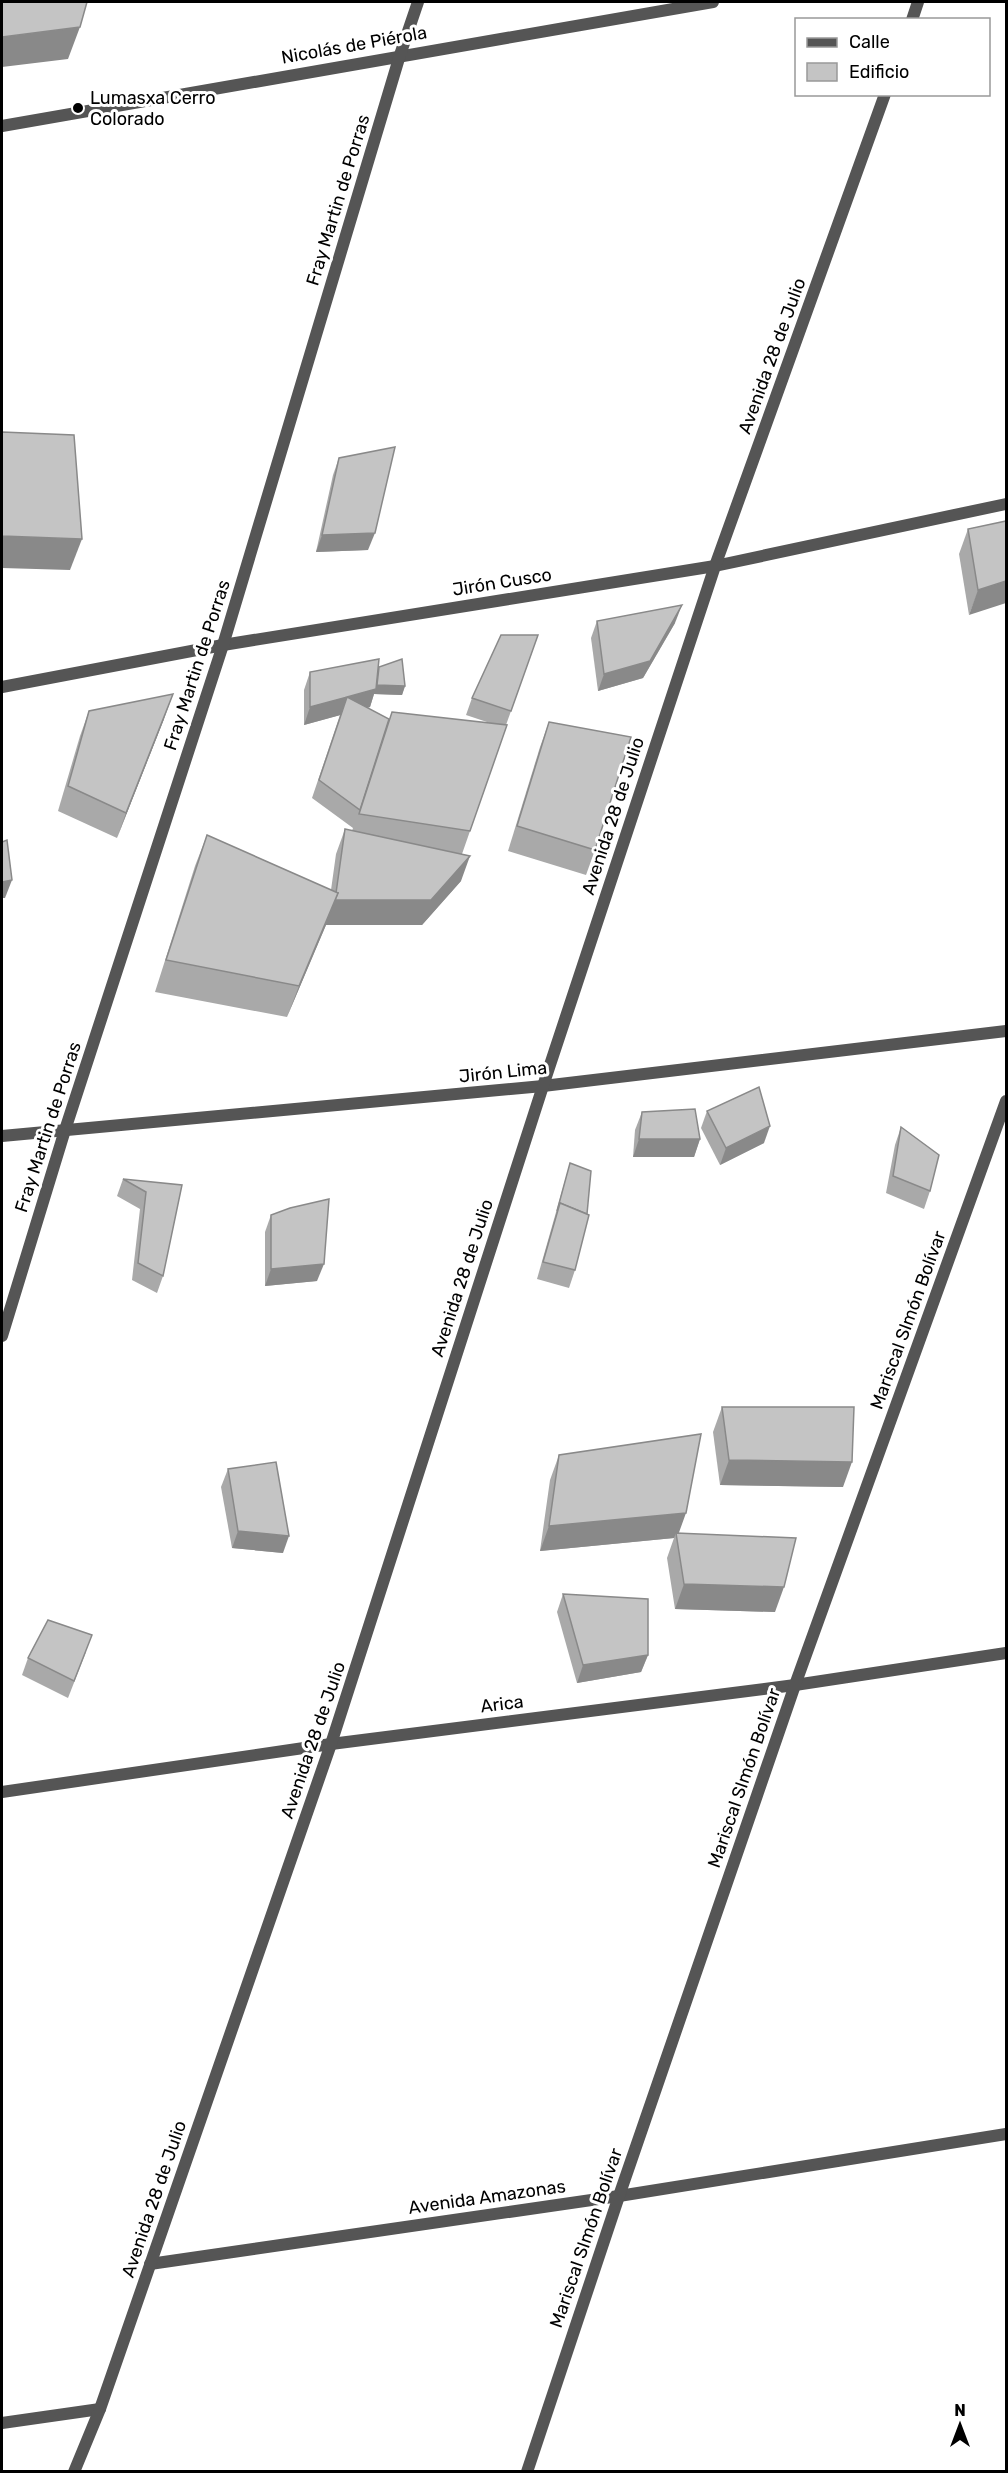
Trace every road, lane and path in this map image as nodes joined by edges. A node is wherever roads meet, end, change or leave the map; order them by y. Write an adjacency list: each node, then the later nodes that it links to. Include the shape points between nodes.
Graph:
1 (418, 2): 5 (street, Fray Martin de Porras)
2 (714, 2): 5 (street, Nicolás de Piérola)
3 (918, 2): 4 (street)
4 (913, 18)
5 (400, 55): 7 (street, Nicolás de Piérola); 10 (street, Fray Martin de Porras)
6 (884, 96): 9 (street, Avenida 28 de Julio)
7 (2, 126)
8 (1006, 504): 9 (street, Jirón Cusco)
9 (715, 566): 10 (street, Jirón Cusco); 13 (street, Avenida 28 de Julio)
10 (223, 645): 11 (street, Jirón Cusco); 15 (street, Fray Martin de Porras)
11 (2, 687)
12 (1006, 1031): 13 (street, Jirón Lima)
13 (543, 1086): 15 (street, Jirón Lima); 20 (street, Avenida 28 de Julio)
14 (1006, 1101): 19 (street, Mariscal SImón Bolívar)
15 (65, 1130): 16 (street, Jirón Lima); 17 (street, Fray Martin de Porras)
16 (2, 1136)
17 (2, 1336)
18 (1006, 1653): 19 (street, Arica)
19 (795, 1685): 20 (street, Arica); 23 (street, Mariscal SImón Bolívar)
20 (332, 1744): 21 (street, Arica); 24 (street, Avenida 28 de Julio)
21 (2, 1792)
22 (1006, 2134): 23 (street, Avenida Amazonas)
23 (619, 2196): 24 (street, Avenida Amazonas); 28 (street, Mariscal SImón Bolívar)
24 (150, 2264): 25 (street, Avenida 28 de Julio)
25 (100, 2409): 26 (street); 27 (street, Avenida 28 de Julio)
26 (2, 2423)
27 (74, 2472)
28 (527, 2472)

